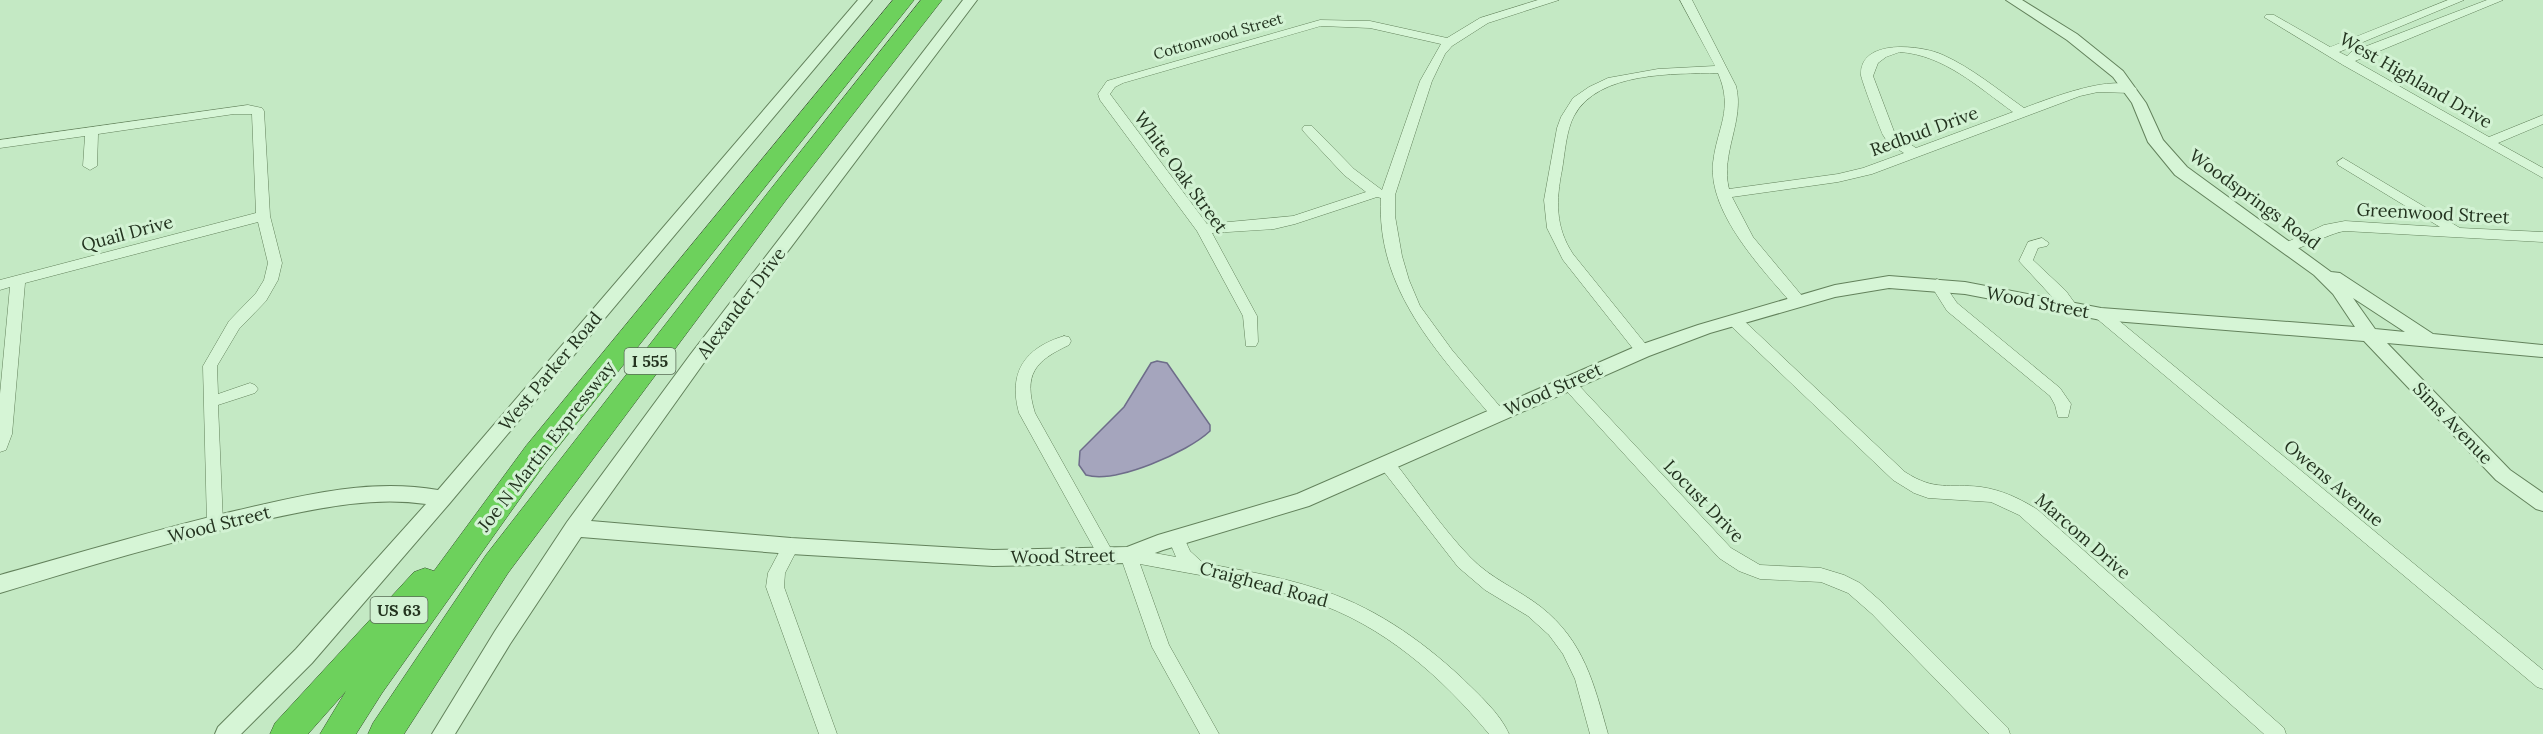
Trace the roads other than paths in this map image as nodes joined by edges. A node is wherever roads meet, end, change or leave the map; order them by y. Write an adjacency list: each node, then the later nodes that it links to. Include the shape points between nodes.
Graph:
1 (865, 0): 58 (street, West Parker Road)
2 (904, 0): 57 (highway, Joe N Martin Expressway / I 555)
3 (932, 0): 72 (highway, Joe N Martin Expressway / I 555, via 497,564)
4 (970, 0): 61 (street, Alexander Drive)
5 (1553, 0): 10 (street)
6 (1686, 0): 15 (street)
7 (2013, 0): 17 (street, Woodsprings Road, via 2102,59)
8 (2458, 0): 13 (street)
9 (2497, 0): 14 (street, via 2355,55)
10 (1523, 3): 12 (street, via 1480,22)
11 (2270, 17): 13 (street, West Highland Drive)
12 (1449, 42): 16 (street, Cottonwood Street, via 1382,24 1320,23 1119,80); 28 (street, via 1439,54)
13 (2330, 51): 14 (street, West Highland Drive)
14 (2347, 62): 22 (street, West Highland Drive)
15 (1721, 69): 29 (street, via 1733,106 1719,171); 48 (street, via 1666,71 1615,80 1580,99 1567,117 1550,199 1551,221 1569,259)
16 (1106, 89): 31 (street, White Oak Street, via 1106,100)
17 (2131, 89): 18 (street, Redbud Drive, via 2086,90); 35 (street, Woodsprings Road, via 2156,142 2173,163 2195,183)
18 (2022, 113): 24 (street, Redbud Drive); 24 (street, via 1941,57 1914,49 1886,52 1873,60 1866,76 1885,131 1900,146)
19 (2543, 119): 22 (street)
20 (1308, 129): 28 (street, via 1349,172)
21 (92, 131): 23 (street); 26 (street); 30 (street, via 234,110 258,111)
22 (2489, 142): 27 (street, West Highland Drive)
23 (0, 144)
24 (1915, 153): 29 (street, Redbud Drive, via 1838,178)
25 (2343, 162): 32 (street)
26 (90, 165)
27 (2543, 174)
28 (1382, 194): 31 (street, via 1295,220 1255,227); 53 (street, via 1392,247 1412,305)
29 (1725, 194): 40 (street, via 1749,242)
30 (263, 216): 37 (street, Quail Drive); 52 (street, via 275,259 271,280 216,353 210,366)
31 (1203, 229): 47 (street, White Oak Street, via 1250,316)
32 (2457, 231): 33 (street, Greenwood Street); 35 (street, Greenwood Street, via 2345,226 2329,228)
33 (2543, 237)
34 (2042, 243): 41 (street, via 2033,245 2026,261)
35 (2288, 247): 36 (street, Woodsprings Road)
36 (2320, 271): 44 (street, Woodsprings Road, via 2339,290); 45 (street)
37 (18, 280): 39 (street, Quail Drive); 55 (street)
38 (1937, 284): 40 (street, Wood Street, via 1889,282); 41 (street, Wood Street); 54 (street, via 1952,307 2055,392 2063,404)
39 (0, 285)
40 (1798, 301): 43 (street, Wood Street)
41 (2072, 309): 42 (street, Wood Street)
42 (2101, 314): 44 (street, Wood Street); 68 (street, Owens Avenue)
43 (1735, 321): 48 (street, Wood Street); 79 (street, Marcom Drive, via 1910,484 1934,494 1999,497 2032,515)
44 (2370, 336): 45 (street, Wood Street); 59 (street, Sims Avenue, via 2503,475)
45 (2430, 340): 49 (street, Wood Street)
46 (1064, 341): 65 (street, via 1042,352 1028,368 1020,382 1021,398)
47 (1251, 342)
48 (1642, 351): 50 (street, Wood Street)
49 (2543, 351)
50 (1567, 382): 53 (street, Wood Street); 78 (street, Locust Drive, via 1730,557 1766,573 1808,572 1847,583 1864,595)
51 (250, 389): 52 (street)
52 (210, 402): 60 (street)
53 (1497, 413): 56 (street, Wood Street)
54 (2063, 413)
55 (0, 446)
56 (1387, 464): 62 (street, Wood Street, via 1302,500); 77 (street, via 1464,562 1491,585 1534,611 1570,649 1584,679)
57 (511, 488): 70 (highway, US 63); 71 (highway, Joe N Martin Expressway / US 63, via 370,682)
58 (442, 499): 60 (street, Wood Street, via 410,493 365,495 310,502); 69 (street, West Parker Road, via 304,656)
59 (2543, 503)
60 (215, 523): 67 (street, Wood Street)
61 (574, 528): 63 (street, Wood Street); 73 (street, Alexander Drive)
62 (1176, 538): 64 (street, Wood Street); 66 (street, Craighead Road, via 1186,560)
63 (791, 546): 65 (street, Wood Street, via 993,558); 74 (street, via 777,573 775,587)
64 (1128, 555): 65 (street, Wood Street); 66 (street); 75 (street, via 1161,647)
65 (1107, 556)
66 (1198, 569): 76 (street, Craighead Road, via 1314,595 1370,619 1439,668)
67 (0, 584)
68 (2543, 681)
69 (226, 734)
70 (287, 734)
71 (337, 734)
72 (385, 734)
73 (443, 734)
74 (828, 734)
75 (1210, 734)
76 (1500, 734)
77 (1599, 734)
78 (2001, 734)
79 (2277, 734)

